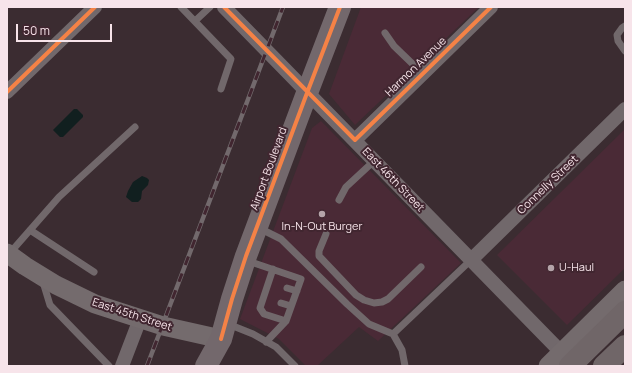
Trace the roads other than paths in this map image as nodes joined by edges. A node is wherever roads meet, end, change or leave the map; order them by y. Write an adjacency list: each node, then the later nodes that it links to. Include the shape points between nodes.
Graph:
1 (95, 7): 13 (street)
2 (181, 7): 7 (lane)
3 (210, 7): 7 (lane)
4 (224, 7): 14 (street, East 46th Street)
5 (340, 7): 14 (main road, Airport Boulevard)
6 (491, 7): 11 (street, Harmon Avenue)
7 (195, 21): 12 (lane, via 231,59)
8 (625, 26): 10 (lane, via 617,35)
9 (385, 33): 11 (lane, via 394,46)
10 (625, 51)
11 (422, 73): 17 (street, Harmon Avenue)
12 (221, 89)
13 (7, 92)
14 (307, 92): 17 (street, East 46th Street); 20 (main road, Airport Boulevard)
15 (625, 109): 25 (street, Connelly Street)
16 (135, 127): 21 (lane, via 59,197)
17 (355, 140): 18 (street, East 46th Street)
18 (374, 161): 19 (lane, via 346,187); 25 (street, East 46th Street)
19 (339, 200)
20 (257, 227): 24 (main road, Airport Boulevard); 39 (lane, via 281,239 369,324)
21 (30, 230): 23 (lane); 28 (lane)
22 (326, 234): 26 (lane, via 319,256 356,295 364,300 374,303 388,299)
23 (8, 254): 29 (main road, East 45th Street)
24 (245, 260): 27 (lane); 38 (main road, Airport Boulevard)
25 (471, 260): 39 (lane); 42 (street, East 46th Street)
26 (420, 267)
27 (273, 269): 32 (lane, via 301,279); 37 (lane, via 271,282 260,308 264,314)
28 (94, 272)
29 (41, 276): 36 (main road, East 45th Street, via 95,304); 43 (lane, via 50,305)
30 (287, 288): 32 (lane)
31 (625, 290): 42 (main road)
32 (297, 291): 34 (lane)
33 (282, 303): 34 (lane)
34 (291, 306): 37 (lane)
35 (625, 312): 42 (highway)
36 (140, 319): 38 (main road, East 45th Street); 44 (street)
37 (286, 321): 40 (lane)
38 (223, 331): 40 (lane, via 253,334); 45 (main road, Airport Boulevard); 46 (main road, Airport Boulevard)
39 (393, 334): 48 (lane, via 402,350)
40 (266, 342): 47 (lane, via 276,347)
41 (625, 346): 50 (highway)
42 (566, 359): 49 (main road)
43 (109, 366)
44 (122, 366)
45 (206, 366)
46 (224, 366)
47 (295, 366)
48 (405, 366)
49 (548, 366)
50 (604, 366)

